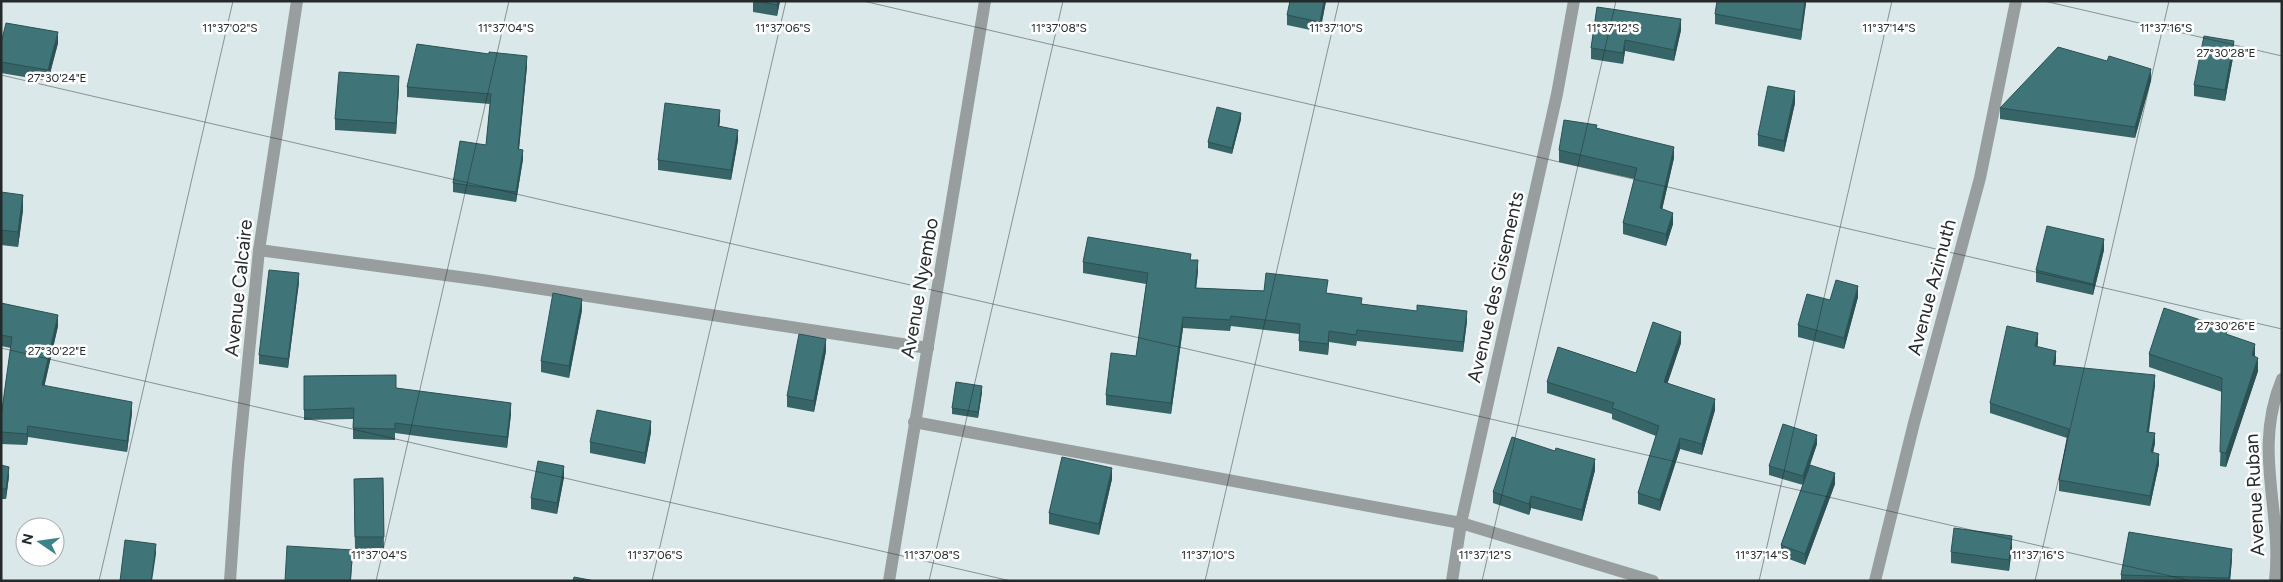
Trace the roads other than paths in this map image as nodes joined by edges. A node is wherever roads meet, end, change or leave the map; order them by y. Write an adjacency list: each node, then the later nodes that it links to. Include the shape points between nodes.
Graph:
1 (297, 1): 5 (street, Avenue Calcaire)
2 (985, 1): 6 (street, Avenue Nyembo)
3 (1574, 1): 9 (street, Avenue des Gisements, via 1558,94)
4 (2016, 1): 14 (street, Avenue Azimuth, via 1980,178)
5 (259, 250): 6 (street, via 482,280); 10 (street, Avenue Calcaire)
6 (928, 348): 8 (street, Avenue Nyembo)
7 (2282, 379): 15 (street, Avenue Ruban, via 2269,423 2267,453 2275,536)
8 (914, 422): 9 (street); 11 (street, Avenue Nyembo)
9 (1462, 523): 12 (street, Avenue des Gisements); 13 (street)
10 (230, 581)
11 (889, 581)
12 (1452, 581)
13 (1653, 581)
14 (1875, 581)
15 (2275, 581)

